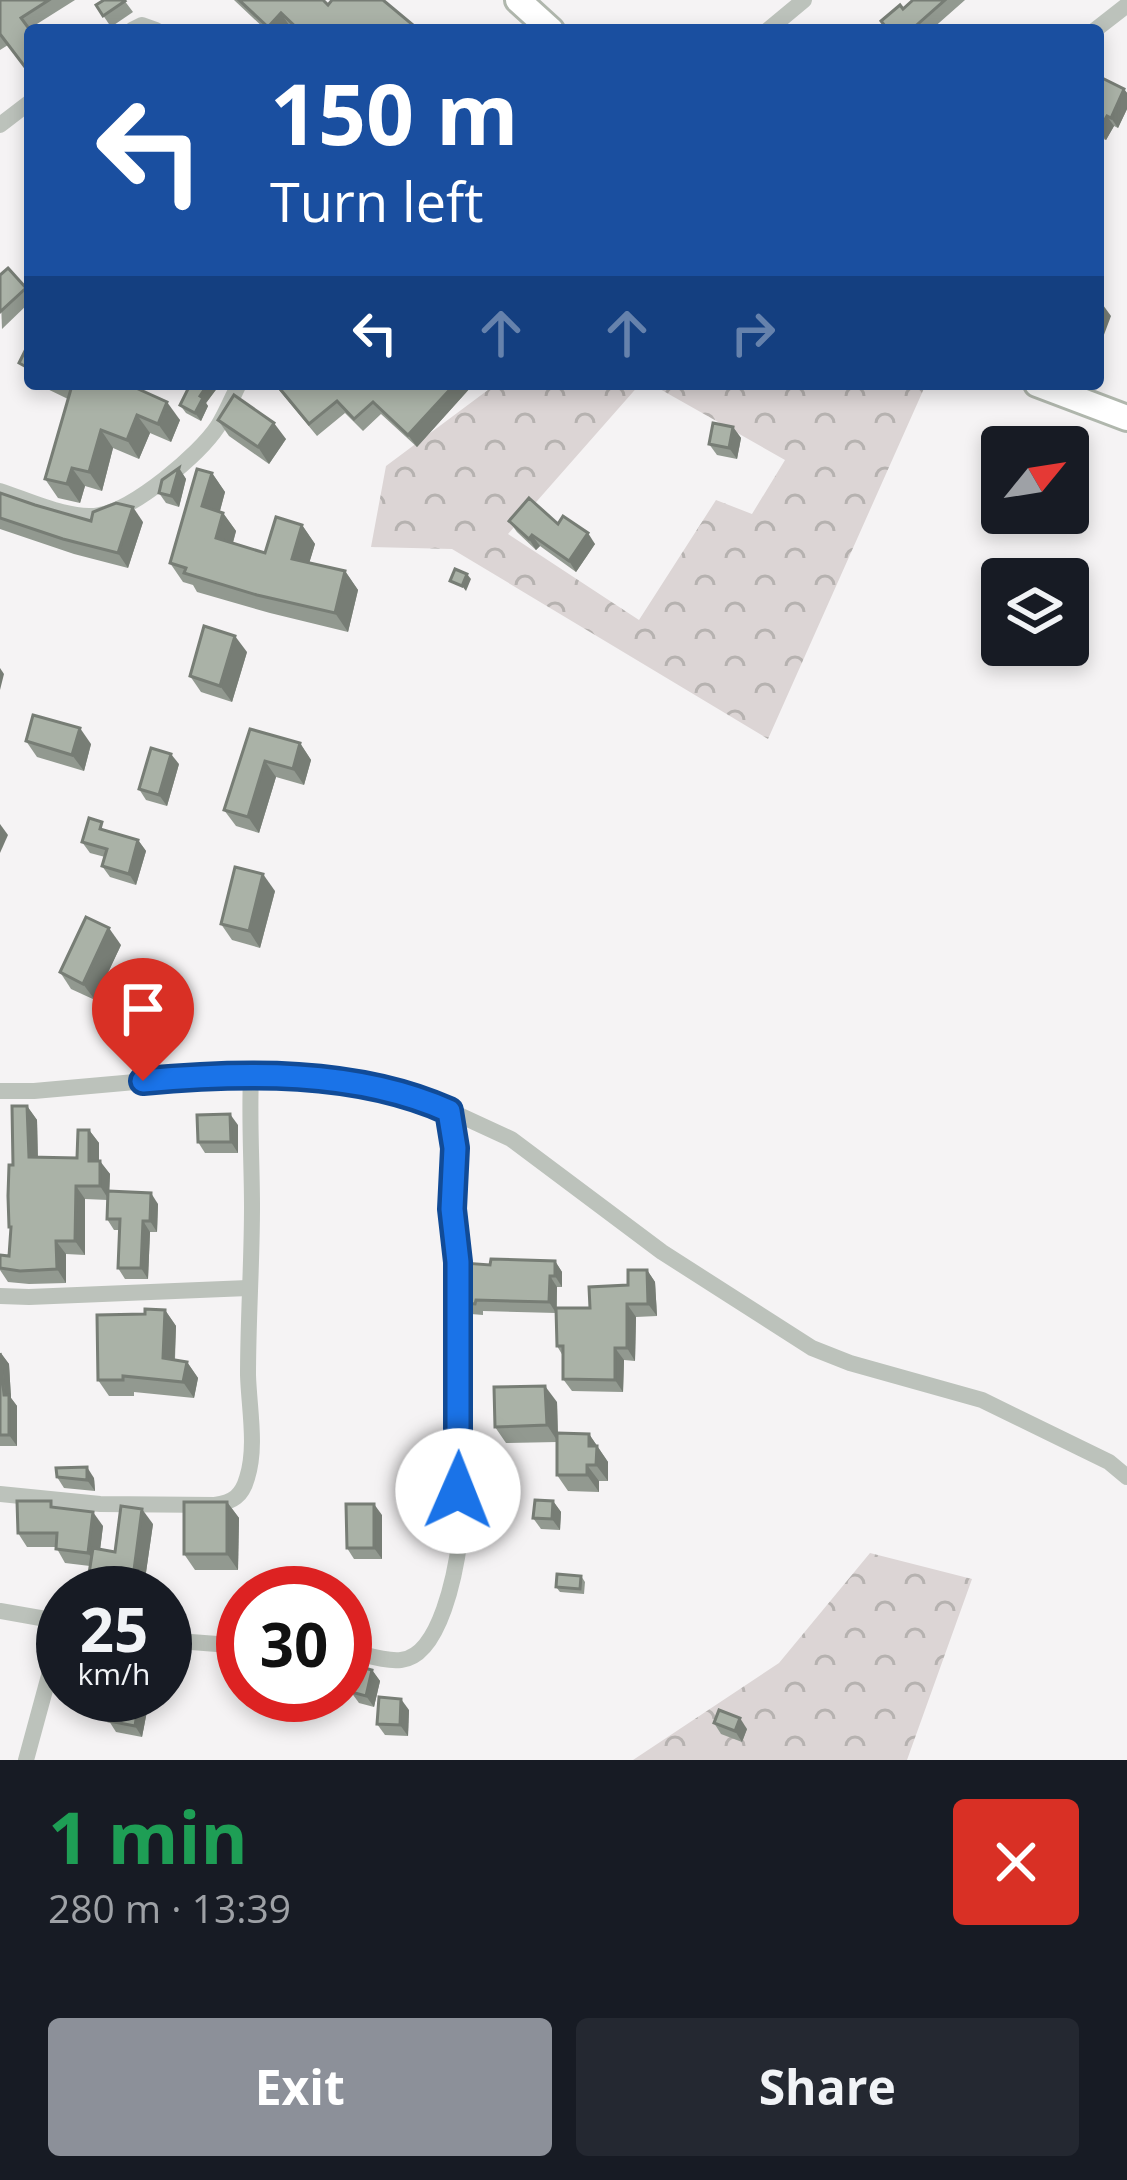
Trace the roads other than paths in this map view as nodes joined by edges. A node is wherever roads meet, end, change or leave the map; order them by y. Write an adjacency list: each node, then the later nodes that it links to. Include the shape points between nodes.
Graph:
1 (518, 0): 4 (main road)
2 (804, 0): 5 (street)
3 (1127, 4): 6 (street)
4 (544, 24)
5 (775, 24)
6 (1102, 24)
7 (235, 390): 10 (street, via 217,428 140,499 99,516)
8 (1053, 390): 9 (main road)
9 (1127, 418)
10 (0, 491)
11 (251, 1076): 12 (street); 13 (street, via 375,1088); 14 (street)
12 (0, 1091)
13 (449, 1111): 16 (street, via 511,1139 662,1252 812,1348 982,1400); 20 (street, via 460,1538 444,1611 427,1642 400,1660)
14 (248, 1288): 15 (street); 17 (street, via 251,1457 238,1497 215,1505)
15 (0, 1296)
16 (1127, 1478)
17 (0, 1494)
18 (0, 1611): 19 (street)
19 (36, 1615)
20 (372, 1655)
21 (36, 1722): 22 (street)
22 (26, 1760)

